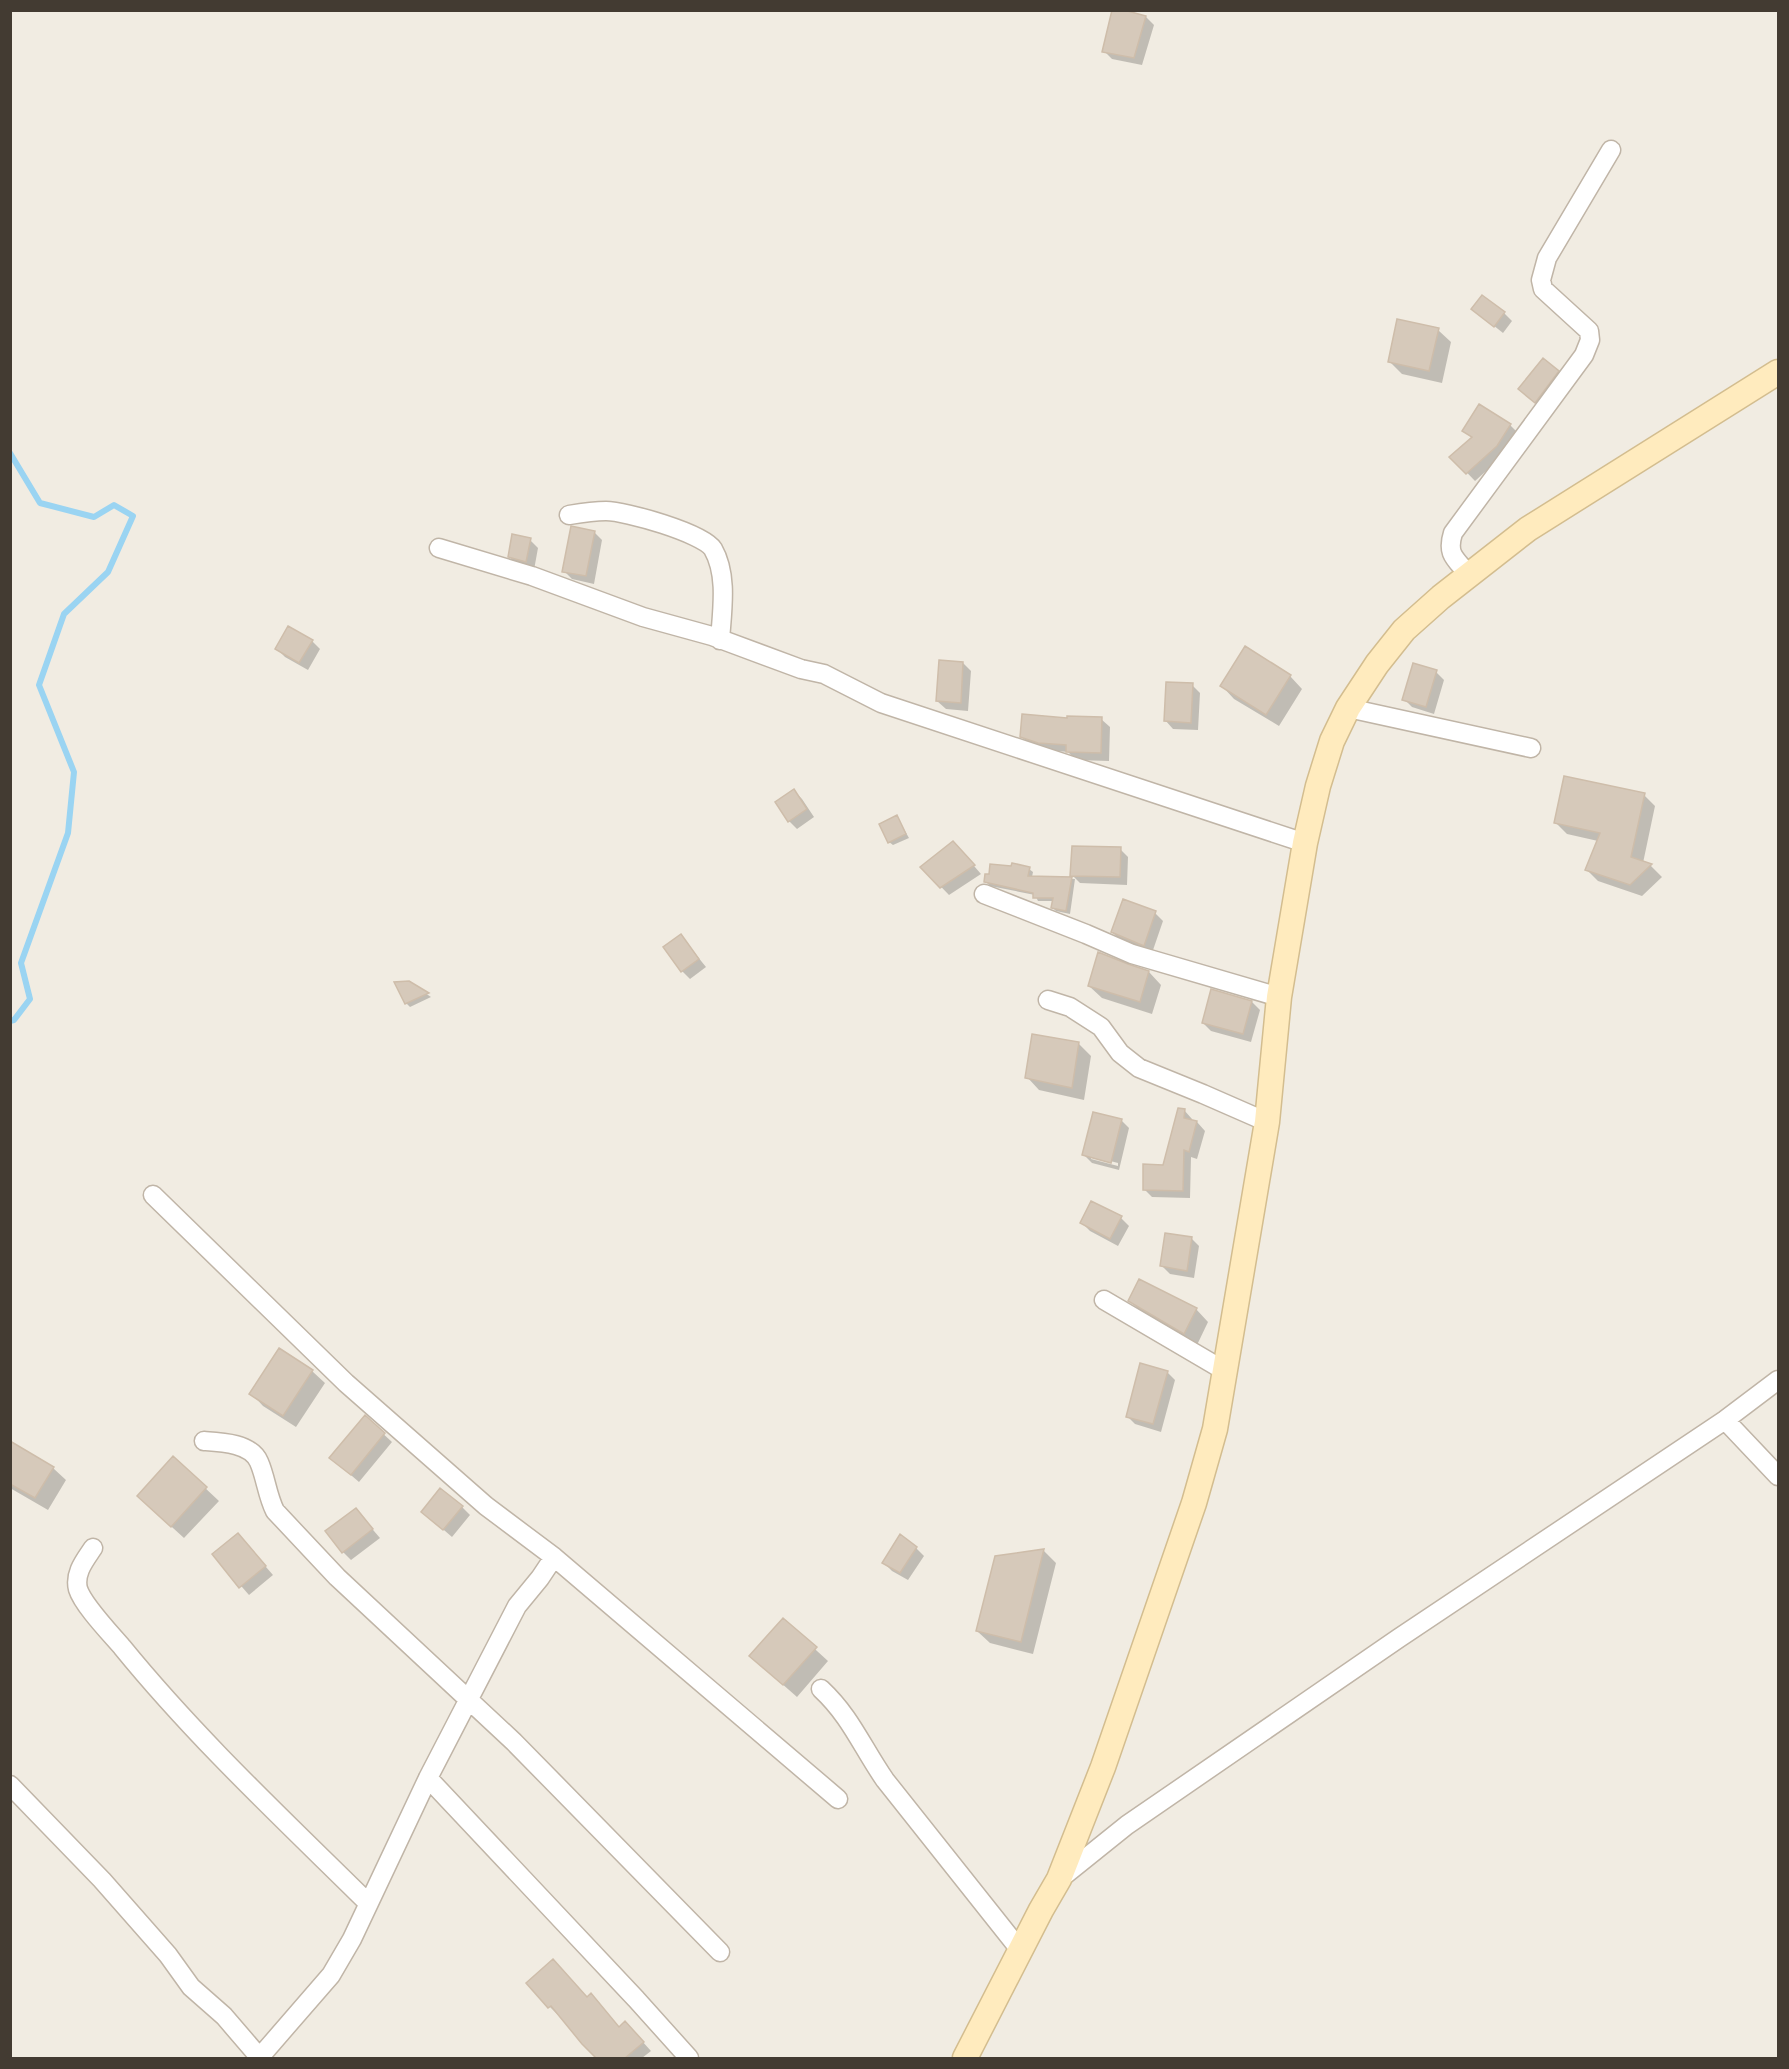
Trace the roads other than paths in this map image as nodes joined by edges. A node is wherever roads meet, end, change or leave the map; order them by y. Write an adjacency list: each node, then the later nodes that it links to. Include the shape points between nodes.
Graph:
1 (1611, 150): 5 (street, via 1547,258 1541,280 1543,289 1589,331 1589,347 1454,533 1450,552)
2 (1779, 372): 5 (street, via 1528,529)
3 (569, 514): 6 (street, via 607,511 640,516 685,532 711,547 723,592)
4 (439, 548): 6 (street)
5 (1469, 575): 7 (street, via 1404,630)
6 (720, 640): 9 (street, via 824,674 881,703)
7 (1348, 708): 8 (street); 9 (street, via 1332,741)
8 (1531, 748)
9 (1305, 843): 11 (street)
10 (984, 894): 11 (street, via 1132,954)
11 (1279, 997): 13 (street)
12 (1048, 1000): 13 (street, via 1070,1007 1101,1027 1120,1053 1139,1068)
13 (1268, 1122): 16 (street)
14 (153, 1196): 22 (street, via 346,1383 486,1506)
15 (1104, 1300): 16 (street)
16 (1224, 1371): 28 (street, via 1215,1430 1194,1503 1103,1767)
17 (1779, 1380): 18 (street)
18 (1725, 1420): 20 (street); 28 (street, via 1127,1825)
19 (204, 1441): 24 (street, via 248,1450 258,1460 275,1511 337,1577)
20 (1779, 1476)
21 (93, 1548): 29 (street, via 77,1574 78,1589 97,1618 204,1741)
22 (554, 1557): 24 (street, via 517,1606); 27 (street)
23 (821, 1689): 30 (street, via 849,1719 885,1780)
24 (468, 1698): 25 (street); 31 (street)
25 (428, 1778): 29 (street); 33 (street)
26 (10, 1785): 32 (street, via 102,1880 191,1987 224,2016)
27 (838, 1799)
28 (1059, 1880): 30 (street)
29 (368, 1903): 32 (street, via 331,1975)
30 (1020, 1950): 34 (street)
31 (720, 1952)
32 (260, 2058)
33 (689, 2058)
34 (965, 2058)

